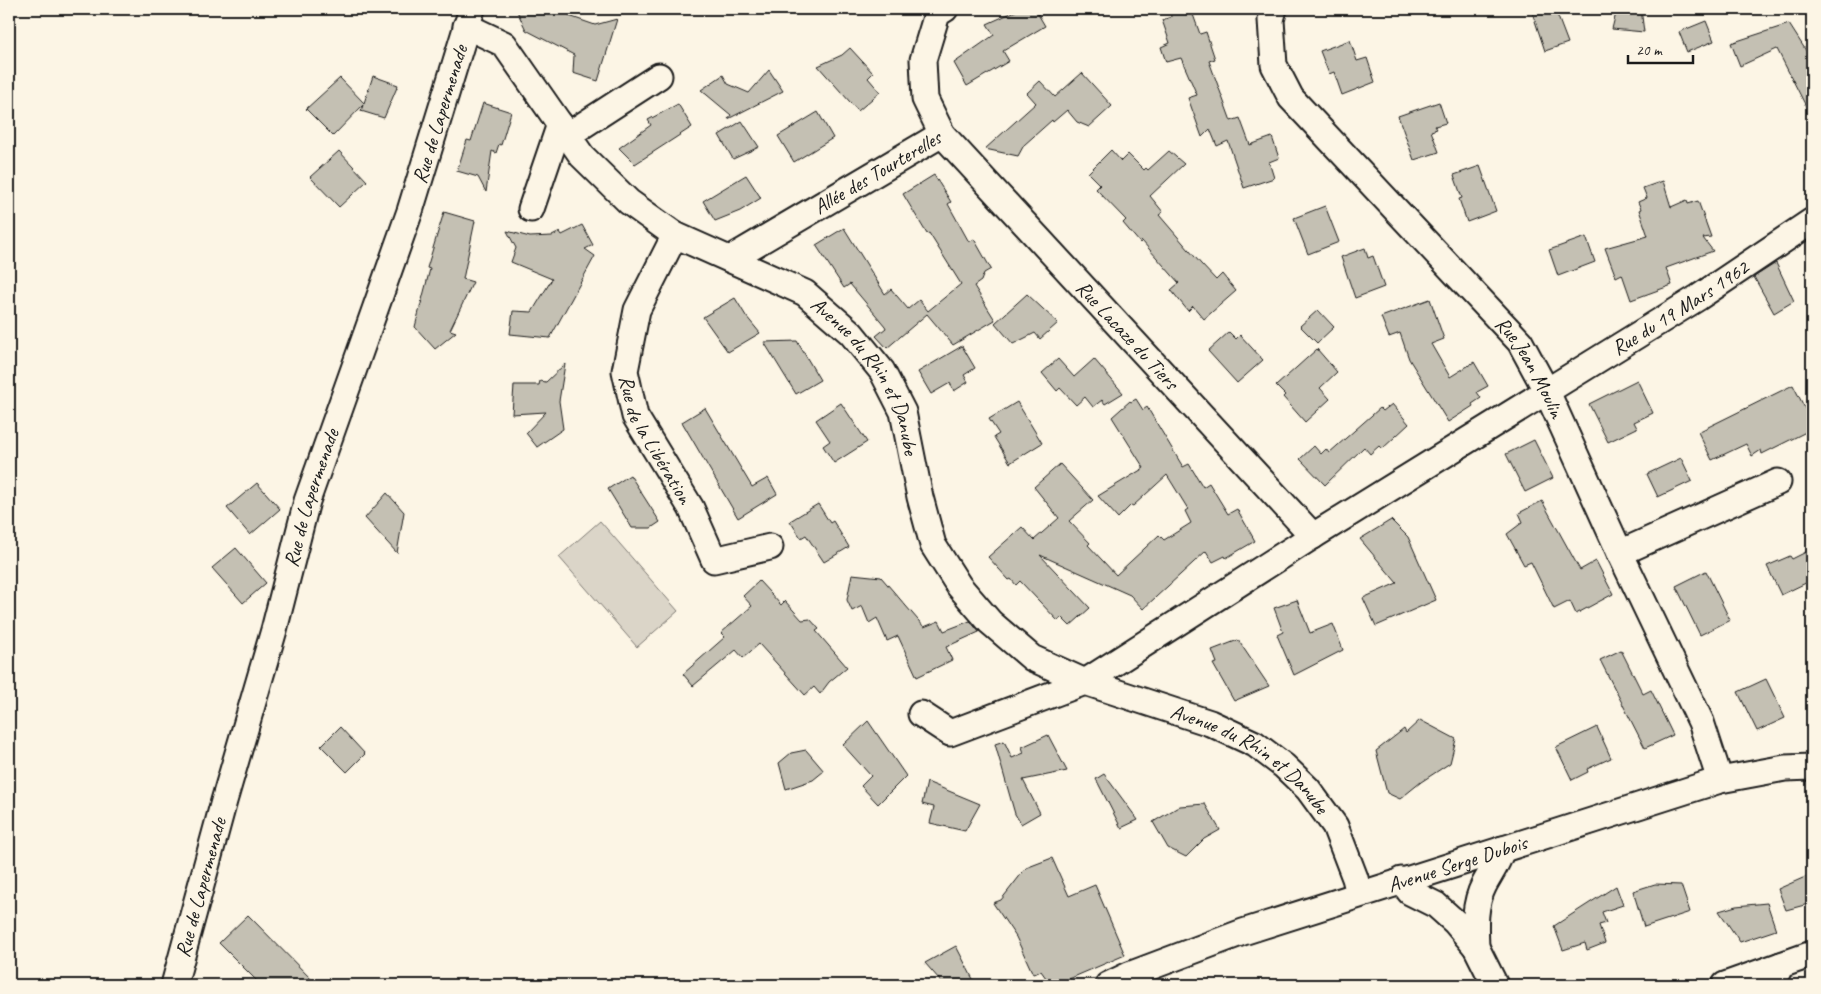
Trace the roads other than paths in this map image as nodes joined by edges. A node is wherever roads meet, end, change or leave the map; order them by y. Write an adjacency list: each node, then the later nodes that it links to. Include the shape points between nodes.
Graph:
1 (1274, 9): 11 (street, Rue Jean Moulin, via 1271,20 1274,65 1292,98 1520,342)
2 (939, 11): 6 (street, Allée des Tourterelles, via 922,60 925,99)
3 (467, 15): 5 (street, Avenue du Rhin et Danube, via 504,44); 26 (street, Rue de Lapermenade, via 410,211 307,501)
4 (659, 76): 5 (street)
5 (564, 130): 7 (street); 9 (street, Avenue du Rhin et Danube, via 582,156 628,202)
6 (942, 134): 10 (street, Allée des Tourterelles); 13 (street, Rue Lacaze du Tiers)
7 (531, 209)
8 (1812, 222): 11 (street, Rue du 19 Mars 1962, via 1699,298)
9 (675, 235): 10 (street, Avenue du Rhin et Danube); 14 (street, Rue de la Libération, via 637,310 625,371 635,416 691,508 714,560)
10 (730, 259): 16 (street, Avenue du Rhin et Danube, via 805,293 851,333 882,371 903,412 920,497 934,545 960,586 990,622 1032,658)
11 (1547, 392): 13 (street); 15 (street, Rue Jean Moulin)
12 (1778, 482): 15 (street)
13 (1313, 536): 16 (street)
14 (770, 547)
15 (1620, 553): 19 (street, Rue Jean Moulin, via 1701,722)
16 (1085, 682): 17 (street, via 950,733); 22 (street, Avenue du Rhin et Danube, via 1210,723 1255,744 1284,766 1308,790 1335,826)
17 (921, 714)
18 (1812, 767): 19 (street, Avenue Serge Dubois, via 1784,768)
19 (1720, 780): 20 (street, Avenue Serge Dubois)
20 (1502, 849): 21 (street, Avenue Serge Dubois); 23 (street, via 1477,906)
21 (1402, 880): 22 (street, Avenue Serge Dubois); 23 (street, via 1410,892 1436,905 1455,922)
22 (1359, 894): 27 (street, Avenue Serge Dubois, via 1243,932)
23 (1476, 947): 28 (street)
24 (1812, 954): 25 (street)
25 (1776, 975): 29 (street)
26 (174, 985)
27 (1108, 985)
28 (1495, 985)
29 (1725, 985)

